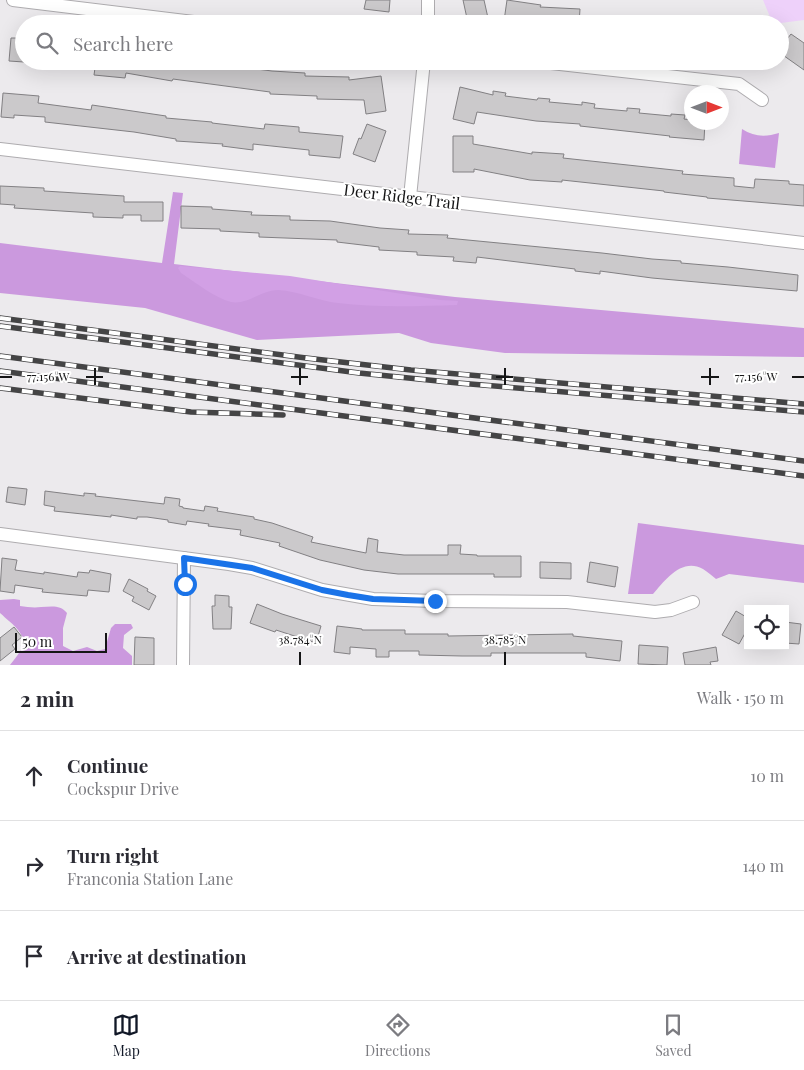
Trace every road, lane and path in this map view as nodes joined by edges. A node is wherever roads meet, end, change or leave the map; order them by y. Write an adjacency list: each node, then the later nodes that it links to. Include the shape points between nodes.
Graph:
1 (13, 0): 3 (street)
2 (428, 0): 4 (street)
3 (136, 15)
4 (428, 15)
5 (423, 70): 9 (street)
6 (614, 70): 7 (street, via 739,84)
7 (762, 100)
8 (0, 149): 9 (street, Deer Ridge Trail)
9 (410, 197): 10 (street, Deer Ridge Trail)
10 (804, 243)
11 (0, 534): 12 (street)
12 (184, 558): 13 (street, via 252,568 322,590 373,599 567,602 655,612); 14 (street)
13 (693, 602)
14 (183, 665)

